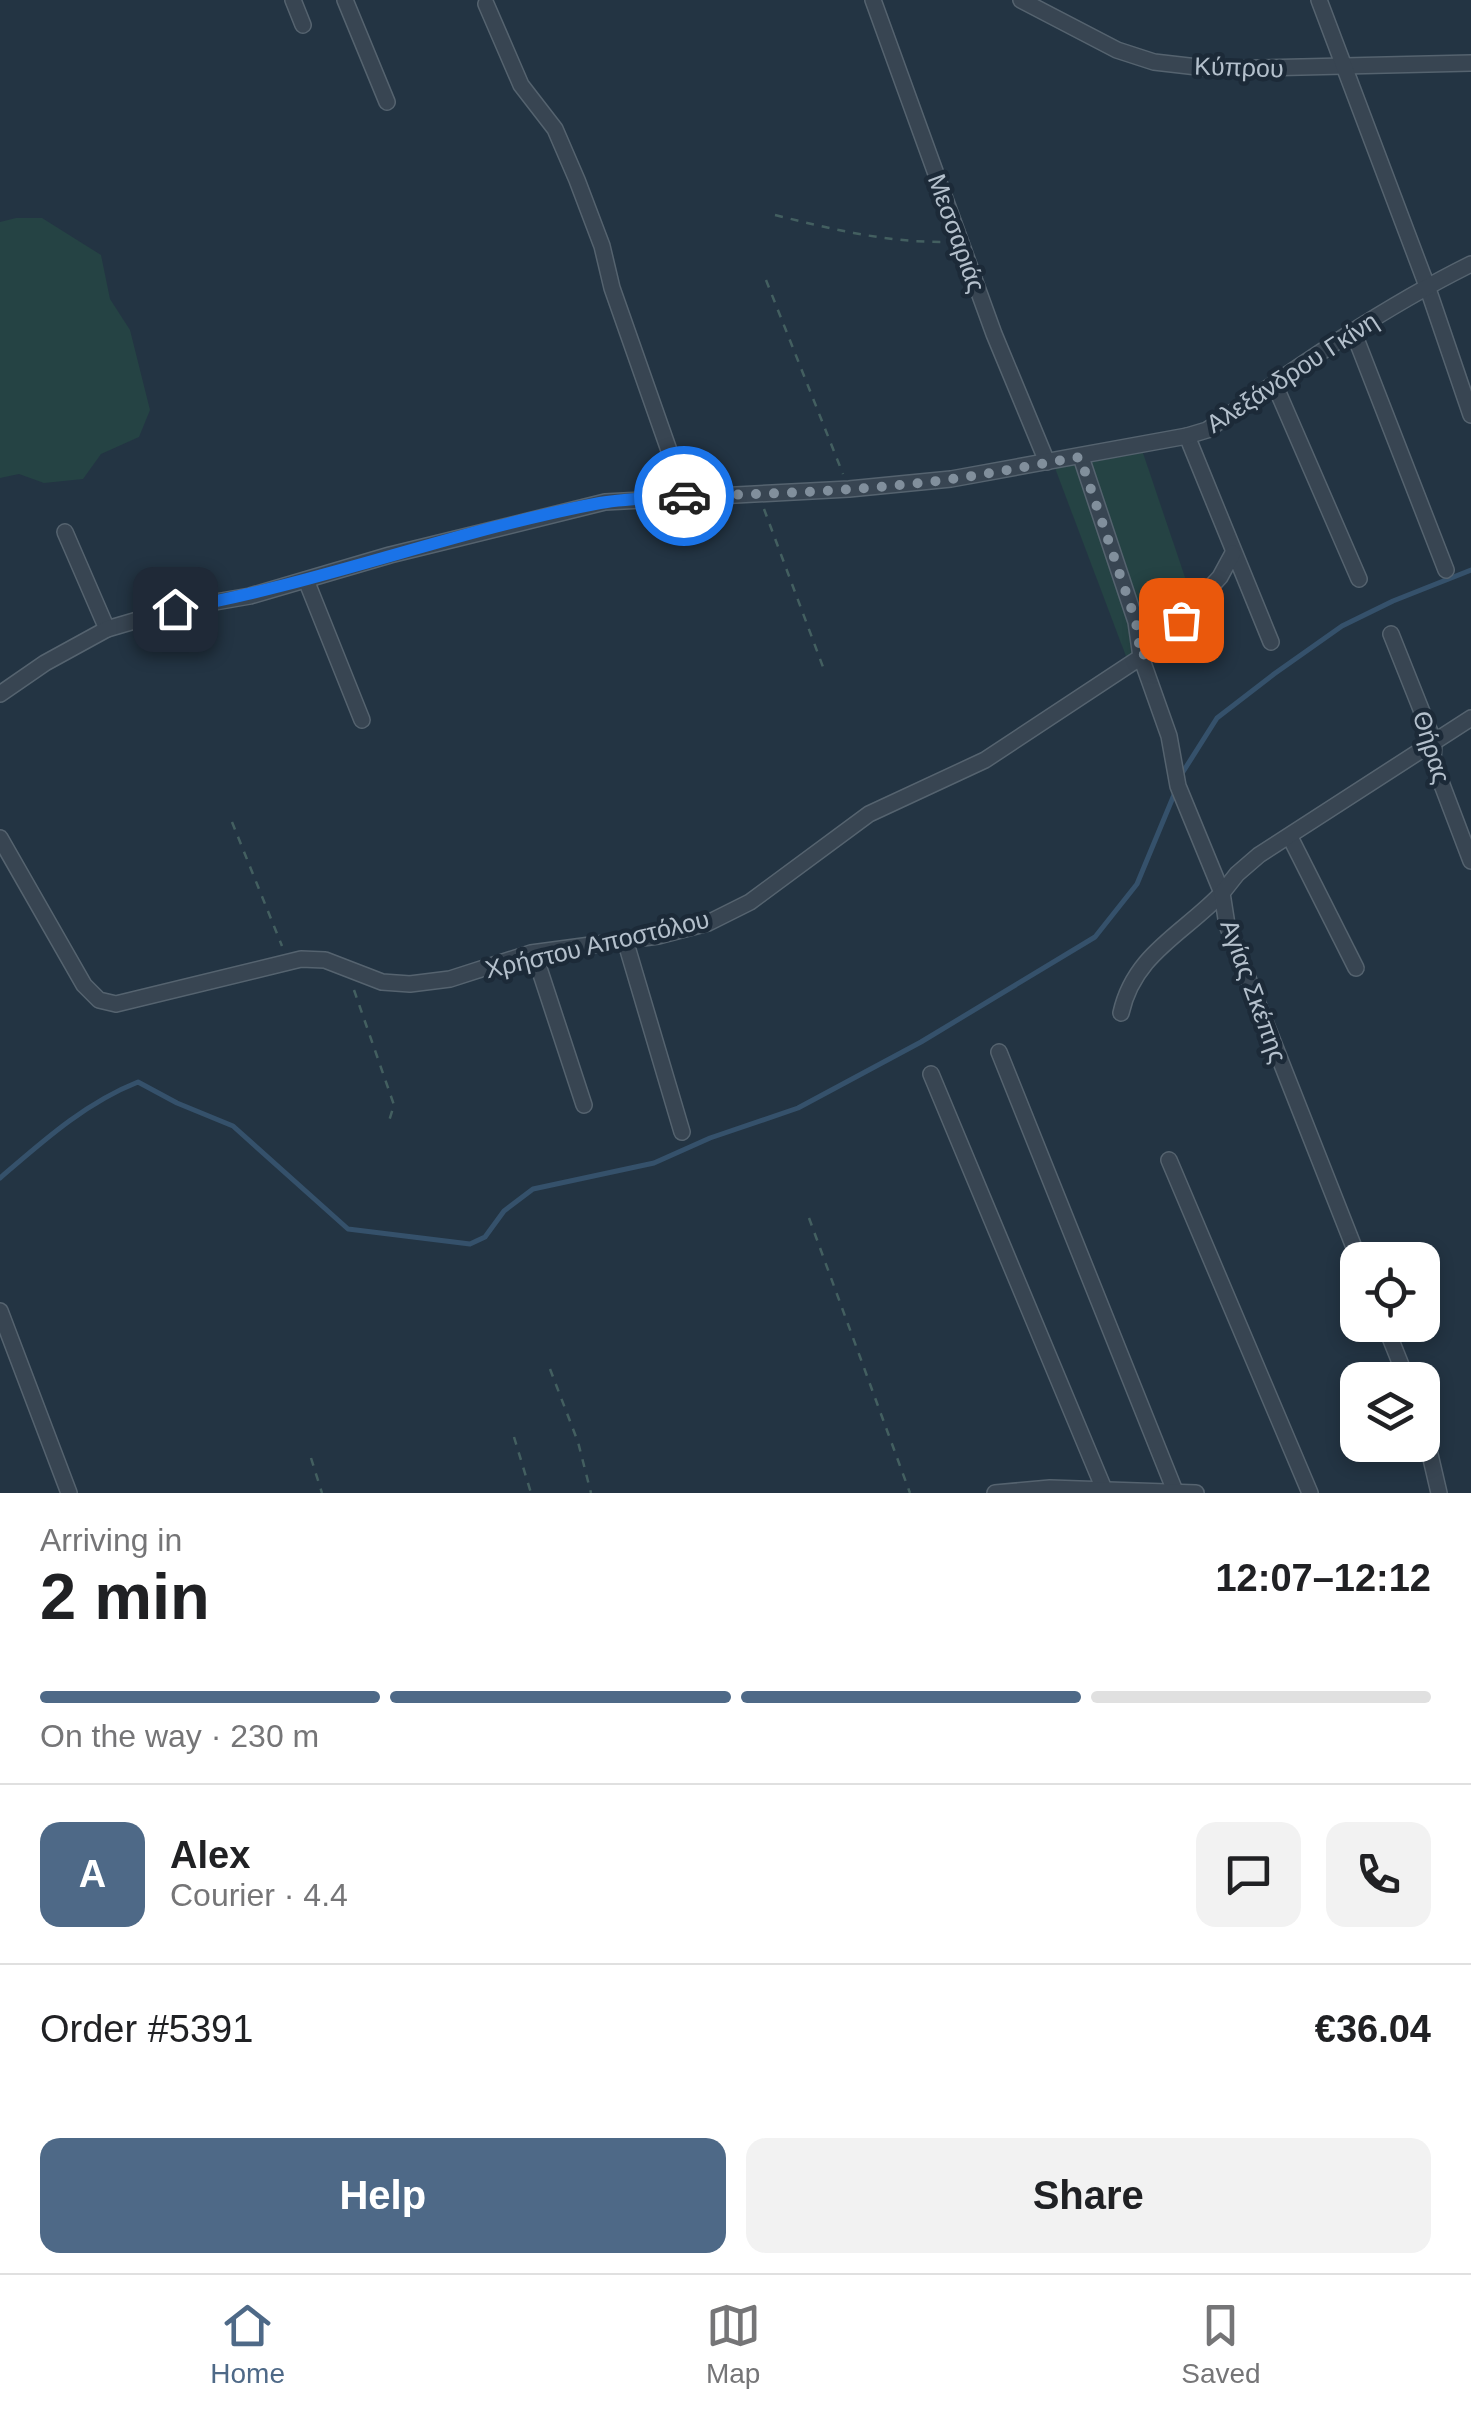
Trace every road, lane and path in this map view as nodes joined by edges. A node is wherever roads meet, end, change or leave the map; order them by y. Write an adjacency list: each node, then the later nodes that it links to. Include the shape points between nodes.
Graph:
1 (293, 0): 7 (street)
2 (345, 0): 10 (street)
3 (873, 0): 12 (street, Μεσσαριάς)
4 (1021, 0): 9 (street, Κύπρου, via 1116,50 1154,62 1215,69)
5 (1319, 0): 9 (street)
6 (486, 4): 24 (street, via 520,85 555,130 576,180)
7 (304, 25)
8 (1471, 63): 9 (street, Κύπρου)
9 (1344, 68): 15 (street)
10 (387, 102)
11 (775, 215): 12 (path, via 900,242)
12 (960, 242): 21 (street, Μεσσαριάς)
13 (1471, 264): 15 (street, Αλεξάνδρου Γκίνη)
14 (766, 280): 22 (path)
15 (1427, 286): 16 (street, Αλεξάνδρου Γκίνη); 18 (street)
16 (1353, 331): 17 (street, Αλεξάνδρου Γκίνη); 27 (street)
17 (1274, 383): 19 (street, Αλεξάνδρου Γκίνη); 28 (street)
18 (1471, 415)
19 (1187, 436): 20 (street, Αλεξάνδρου Γκίνη); 26 (street)
20 (1080, 457): 21 (street, Αλεξάνδρου Γκίνη); 33 (street, via 1136,622)
21 (1047, 462): 22 (street, Αλεξάνδρου Γκίνη)
22 (849, 489): 23 (street, Αλεξάνδρου Γκίνη)
23 (761, 494): 24 (street, Αλεξάνδρου Γκίνη); 34 (path)
24 (685, 496): 29 (street, Αλεξάνδρου Γκίνη, via 604,502)
25 (65, 532): 30 (street)
26 (1233, 553): 32 (street); 33 (street, Χρήστου Αποστόλου, via 1220,577)
27 (1446, 570)
28 (1359, 579)
29 (306, 580): 30 (street, Αλεξάνδρου Γκίνη); 37 (street)
30 (107, 629): 35 (street, Αλεξάνδρου Γκίνη)
31 (1391, 634): 38 (street, Θήρας)
32 (1271, 642)
33 (1141, 657): 43 (street, via 1169,736 1178,786); 44 (street, Χρήστου Αποστόλου, via 985,760 869,814 750,902 708,923)
34 (824, 667)
35 (0, 694)
36 (1471, 718): 38 (street, Αγίας Σκέπης)
37 (362, 720)
38 (1434, 742): 40 (street, Αγίας Σκέπης); 42 (street, Θήρας, via 1433,760)
39 (232, 822): 46 (path)
40 (1290, 836): 43 (street, Αγίας Σκέπης); 47 (street)
41 (0, 838): 46 (street, Χρήστου Αποστόλου, via 99,1000 116,1004)
42 (1471, 860)
43 (1222, 893): 49 (street, via 1142,966 1126,988); 57 (street, Αγίας Σκέπης, via 1226,925)
44 (625, 940): 45 (street, Χρήστου Αποστόλου); 54 (street)
45 (534, 953): 48 (street, Χρήστου Αποστόλου, via 410,984); 52 (street)
46 (288, 961): 48 (street, Χρήστου Αποστόλου, via 324,960)
47 (1356, 968)
48 (348, 971): 53 (path, via 394,1105)
49 (1121, 1013)
50 (999, 1052): 65 (street)
51 (931, 1074): 63 (street)
52 (584, 1105)
53 (389, 1121)
54 (682, 1132)
55 (1169, 1160): 73 (street)
56 (809, 1218): 70 (path)
57 (1351, 1242)
58 (0, 1312): 66 (street)
59 (550, 1369): 69 (path)
60 (514, 1437): 68 (path)
61 (311, 1458): 67 (path)
62 (1432, 1462): 74 (street)
63 (1104, 1489): 64 (street); 65 (street)
64 (1076, 1491): 71 (street)
65 (1175, 1491): 72 (street)
66 (69, 1493)
67 (322, 1493)
68 (531, 1493)
69 (591, 1493)
70 (910, 1493)
71 (995, 1493)
72 (1196, 1493)
73 (1310, 1493)
74 (1439, 1493)

